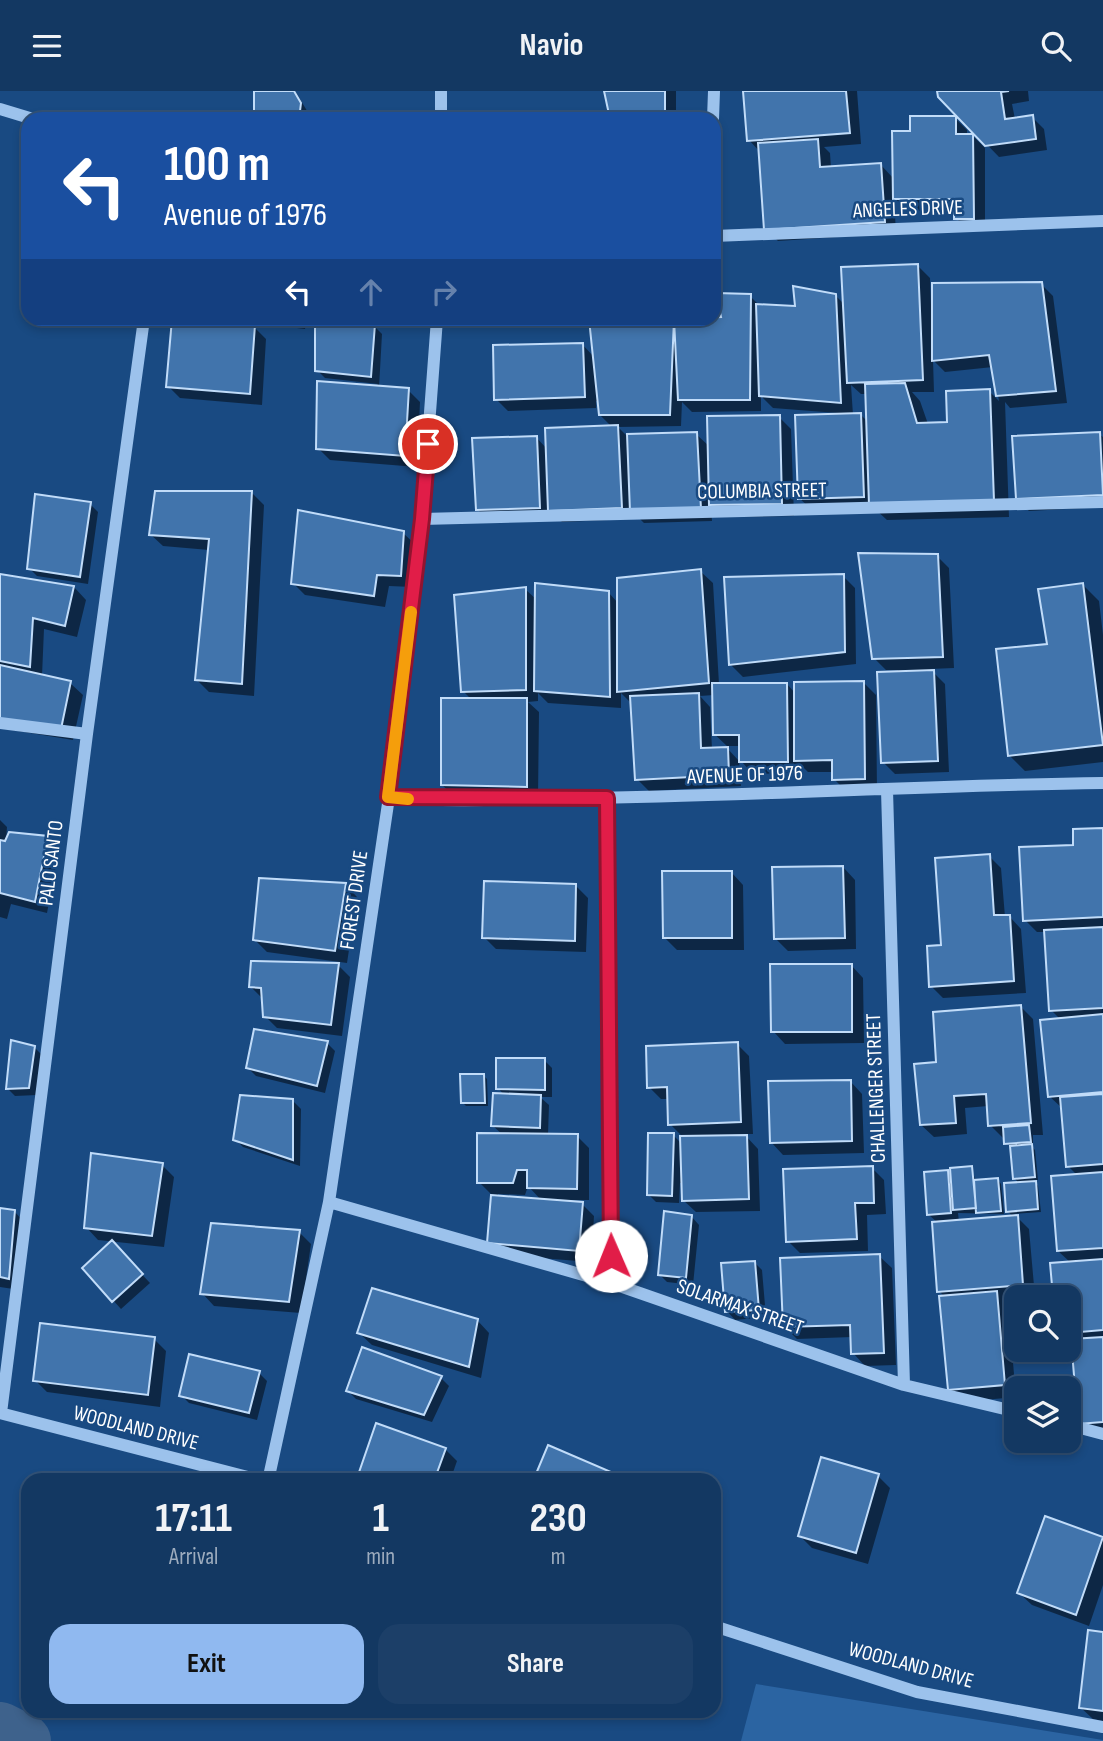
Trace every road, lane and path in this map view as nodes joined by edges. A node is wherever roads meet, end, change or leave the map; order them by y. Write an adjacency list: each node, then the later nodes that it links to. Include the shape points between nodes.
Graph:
1 (441, 91): 4 (street)
2 (714, 91): 5 (street)
3 (0, 109): 6 (street)
4 (441, 112)
5 (713, 112)
6 (21, 115)
7 (1103, 221): 8 (street, ANGELES DRIVE)
8 (721, 236)
9 (143, 326): 14 (street, PALO SANTO)
10 (436, 326): 12 (street, FOREST DRIVE)
11 (1103, 502): 12 (street, COLUMBIA STREET)
12 (422, 519): 17 (street, FOREST DRIVE)
13 (0, 723): 14 (street)
14 (87, 734): 23 (street, PALO SANTO)
15 (1103, 783): 16 (street, AVENUE OF 1976)
16 (887, 790): 18 (street, AVENUE OF 1976); 21 (street, CHALLENGER STREET)
17 (388, 797): 18 (street, AVENUE OF 1976); 19 (street, FOREST DRIVE)
18 (607, 798): 20 (street)
19 (329, 1202): 20 (street, SOLARMAX STREET); 27 (street, FOREST DRIVE)
20 (611, 1283): 21 (street, SOLARMAX STREET)
21 (904, 1385): 22 (street, SOLARMAX STREET)
22 (1004, 1409)
23 (1, 1413): 26 (street, WOODLAND DRIVE)
24 (1081, 1428): 25 (street)
25 (1103, 1434)
26 (235, 1473)
27 (268, 1473)
28 (721, 1628): 29 (street, WOODLAND DRIVE, via 917,1692)
29 (1103, 1727)

